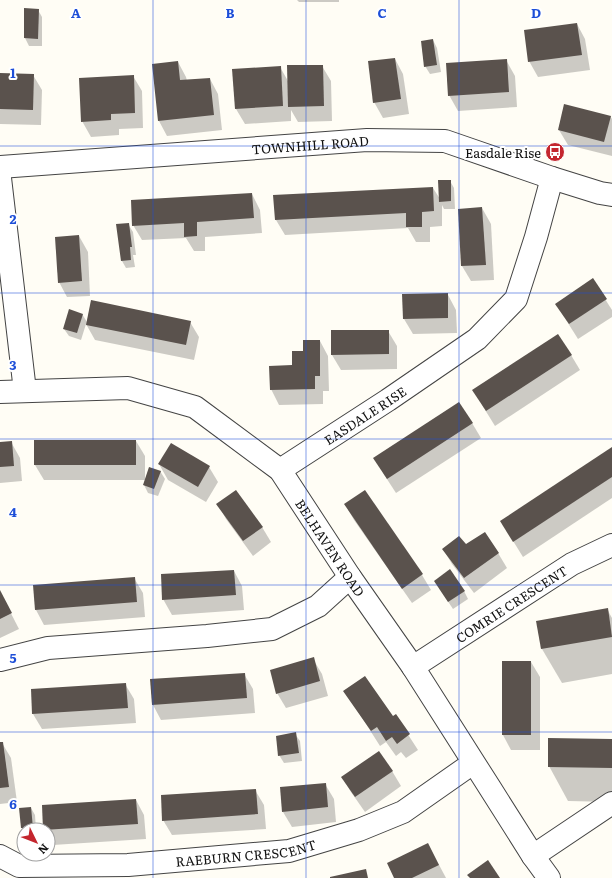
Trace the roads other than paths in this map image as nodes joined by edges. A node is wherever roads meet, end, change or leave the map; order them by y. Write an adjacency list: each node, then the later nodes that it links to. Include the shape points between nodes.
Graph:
1 (0, 167): 3 (street, TOWNHILL ROAD, via 367,140 445,141)
2 (0, 178): 5 (street)
3 (552, 178): 4 (street, TOWNHILL ROAD); 7 (street, EASDALE RISE, via 516,299 476,339)
4 (612, 195)
5 (25, 391): 6 (street, BELHAVEN ROAD); 7 (street, BELHAVEN ROAD, via 128,388 195,407)
6 (0, 392)
7 (280, 470): 9 (street, BELHAVEN ROAD)
8 (612, 545): 11 (street, COMRIE CRESCENT, via 572,564)
9 (350, 577): 10 (street, via 318,606 272,629 48,648); 11 (street, BELHAVEN ROAD)
10 (0, 660)
11 (413, 667): 12 (street, BELHAVEN ROAD)
12 (473, 763): 14 (street, RAEBURN CRESCENT, via 403,812 359,830 289,851 128,866 19,866); 15 (street, BELHAVEN ROAD)
13 (612, 803): 15 (street)
14 (0, 856)
15 (533, 856): 16 (street, BELHAVEN ROAD)
16 (549, 878)

